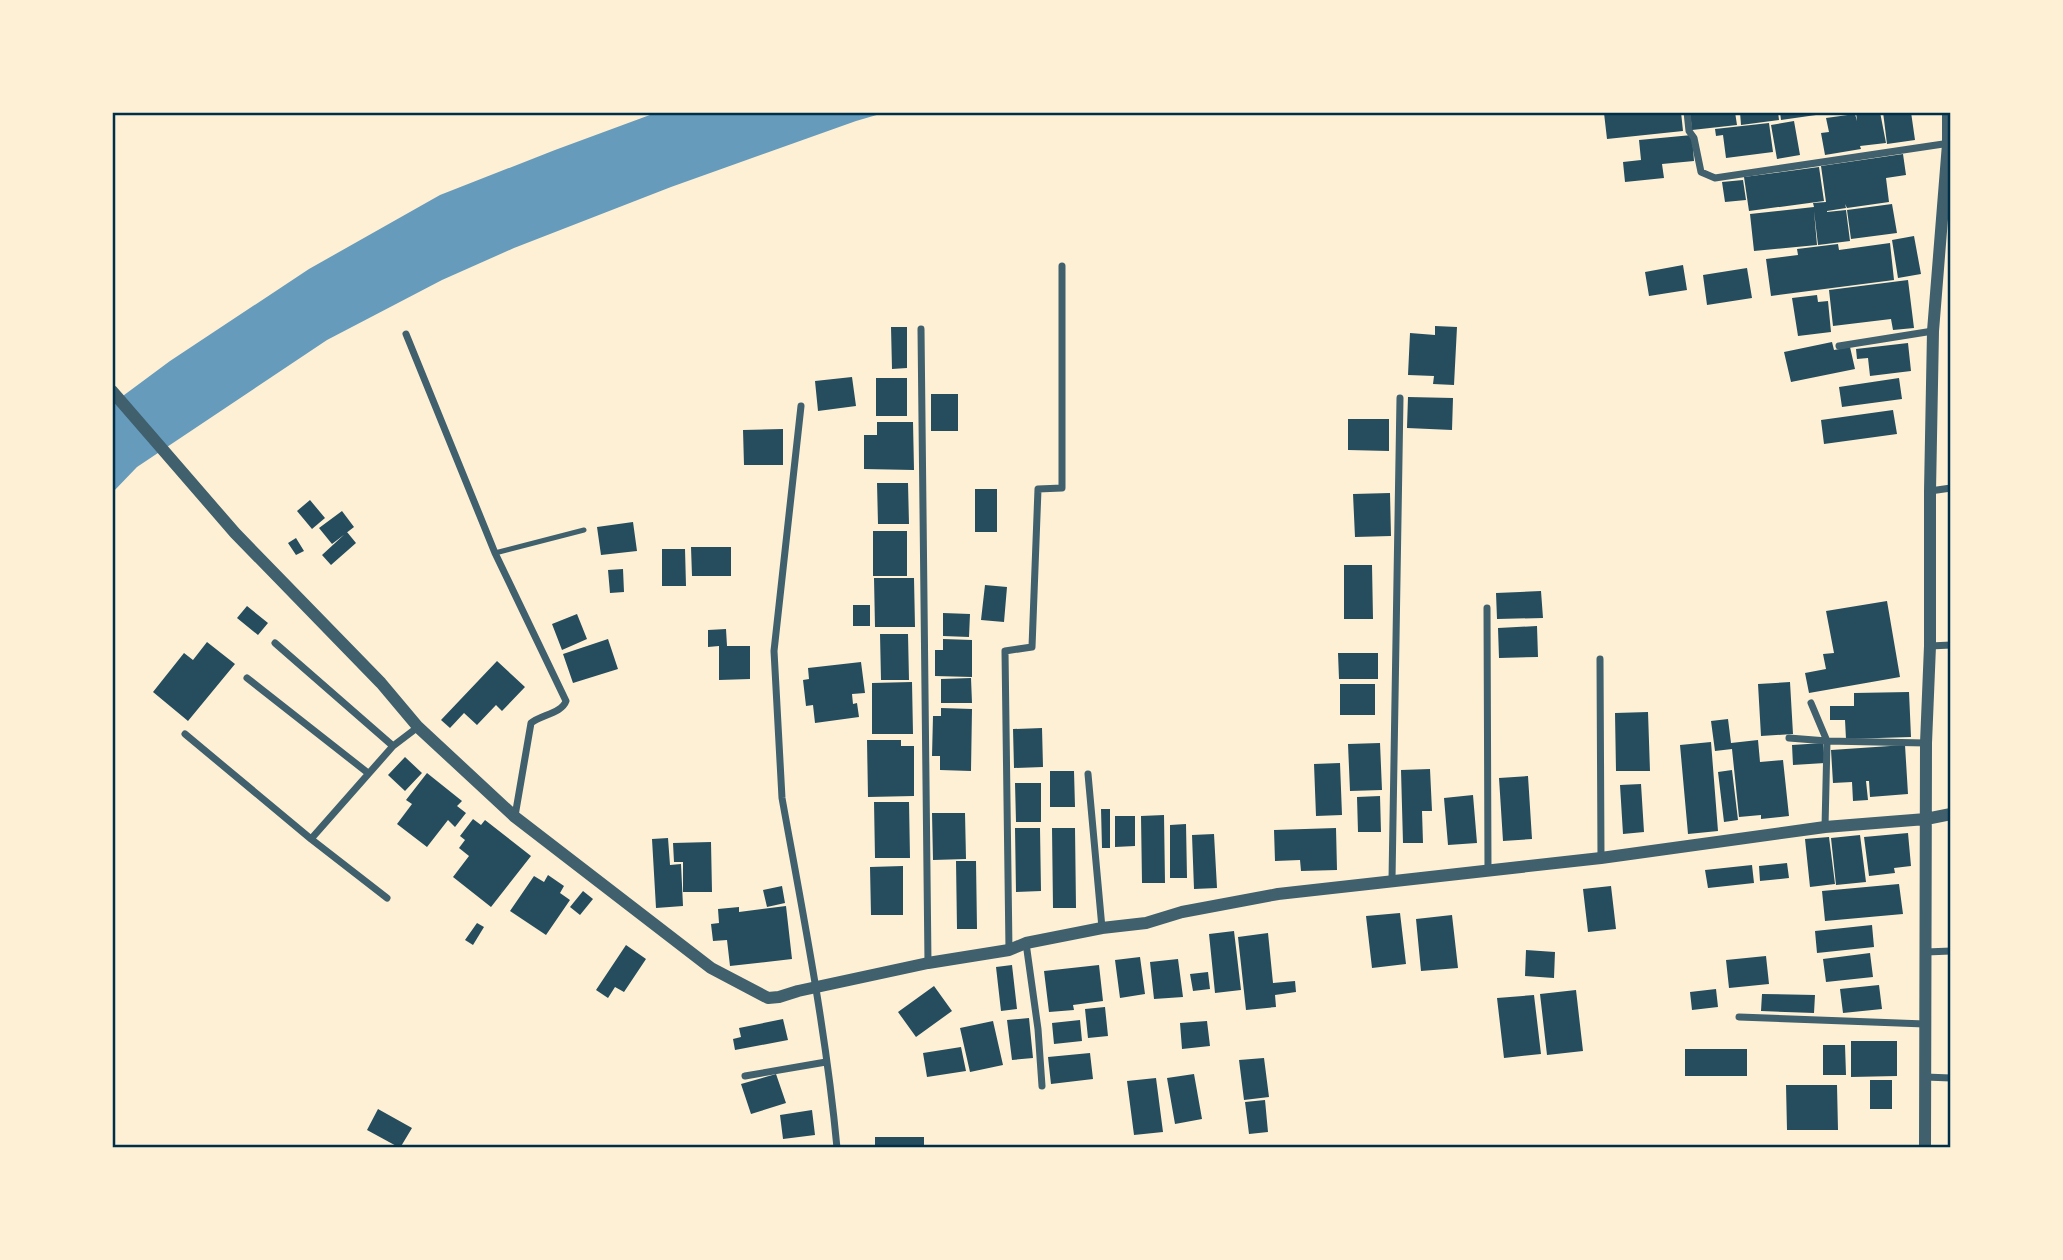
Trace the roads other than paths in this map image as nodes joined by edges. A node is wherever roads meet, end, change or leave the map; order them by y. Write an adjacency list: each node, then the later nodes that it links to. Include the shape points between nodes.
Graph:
1 (1687, 112): 3 (street, via 1701,172 1715,178)
2 (1948, 112): 3 (street)
3 (1949, 144): 6 (street)
4 (1062, 266): 42 (street, via 1062,488 1038,489 1032,647 1005,651)
5 (921, 329): 45 (street)
6 (1933, 331): 8 (street); 13 (street)
7 (406, 334): 15 (street)
8 (1839, 346)
9 (112, 391): 23 (street, via 235,533)
10 (1400, 398): 38 (street)
11 (801, 407): 46 (street, via 774,652 782,798)
12 (1951, 488): 13 (street)
13 (1930, 491): 19 (street)
14 (584, 530): 15 (lane)
15 (495, 553): 32 (street, via 566,701 562,708 531,723)
16 (1487, 608): 37 (street)
17 (275, 643): 28 (street)
18 (1951, 645): 19 (street)
19 (1930, 646): 27 (street)
20 (1600, 659): 36 (street)
21 (247, 678): 29 (street)
22 (1811, 703): 26 (street)
23 (418, 727): 28 (street); 32 (street)
24 (185, 734): 35 (street)
25 (1789, 738): 26 (street)
26 (1827, 741): 27 (street); 34 (street)
27 (1926, 743): 33 (street)
28 (393, 746): 29 (street)
29 (368, 773): 35 (street)
30 (1088, 774): 40 (street)
31 (1951, 814): 33 (street)
32 (515, 817): 46 (street, via 711,968 768,998)
33 (1926, 819): 34 (street); 44 (street)
34 (1825, 827): 36 (street)
35 (312, 839): 39 (street)
36 (1601, 858): 37 (street)
37 (1488, 870): 38 (street)
38 (1392, 880): 40 (street, via 1278,894)
39 (387, 898)
40 (1102, 928): 41 (street)
41 (1026, 943): 42 (street); 53 (street)
42 (1009, 950): 45 (street)
43 (1951, 951): 44 (street)
44 (1926, 952): 48 (street)
45 (928, 963): 46 (street)
46 (816, 988): 49 (street)
47 (1739, 1017): 48 (street)
48 (1925, 1024): 51 (street)
49 (826, 1062): 50 (street); 54 (street)
50 (745, 1076)
51 (1925, 1077): 52 (street); 55 (street)
52 (1951, 1078)
53 (1042, 1086)
54 (837, 1148)
55 (1924, 1148)

